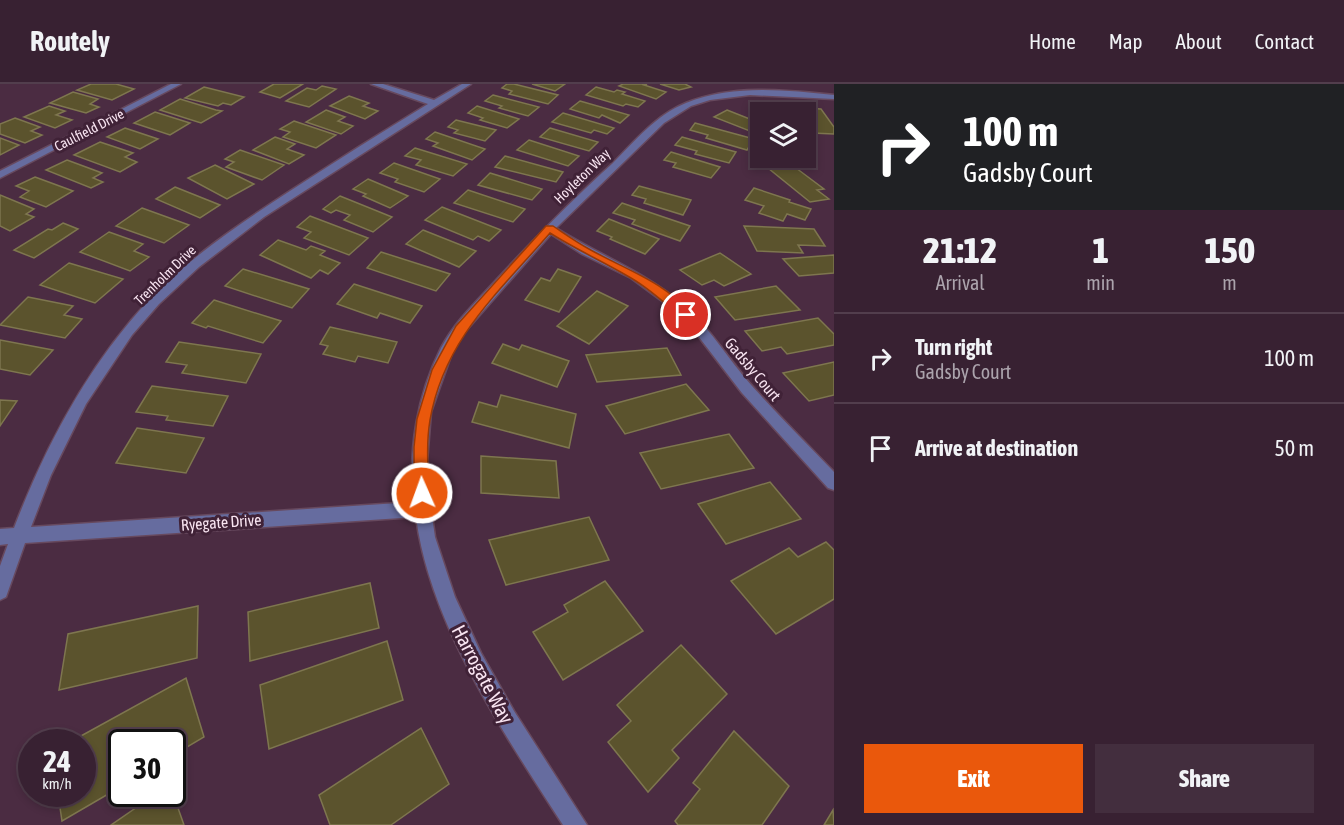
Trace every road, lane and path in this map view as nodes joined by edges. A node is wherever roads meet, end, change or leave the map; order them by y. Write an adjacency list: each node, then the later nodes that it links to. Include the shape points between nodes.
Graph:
1 (177, 84): 6 (street, Caulfield Drive)
2 (375, 84): 5 (street)
3 (467, 84): 5 (street, Trenholm Drive)
4 (834, 98): 7 (street, Hoyleton Way, via 755,93 705,100 679,109)
5 (434, 103): 10 (street, Trenholm Drive, via 255,218 197,262 154,302 82,400 48,464)
6 (0, 175)
7 (549, 228): 8 (street, Gadsby Court, via 586,252 635,275 677,306); 9 (street, Hoyleton Way, via 460,329 438,370 423,428)
8 (834, 483)
9 (423, 509): 10 (street, Ryegate Drive); 13 (street, Harrogate Way, via 432,554 460,635 511,727)
10 (19, 535): 11 (street); 12 (street, Trenholm Drive)
11 (0, 537)
12 (0, 591)
13 (576, 825)

